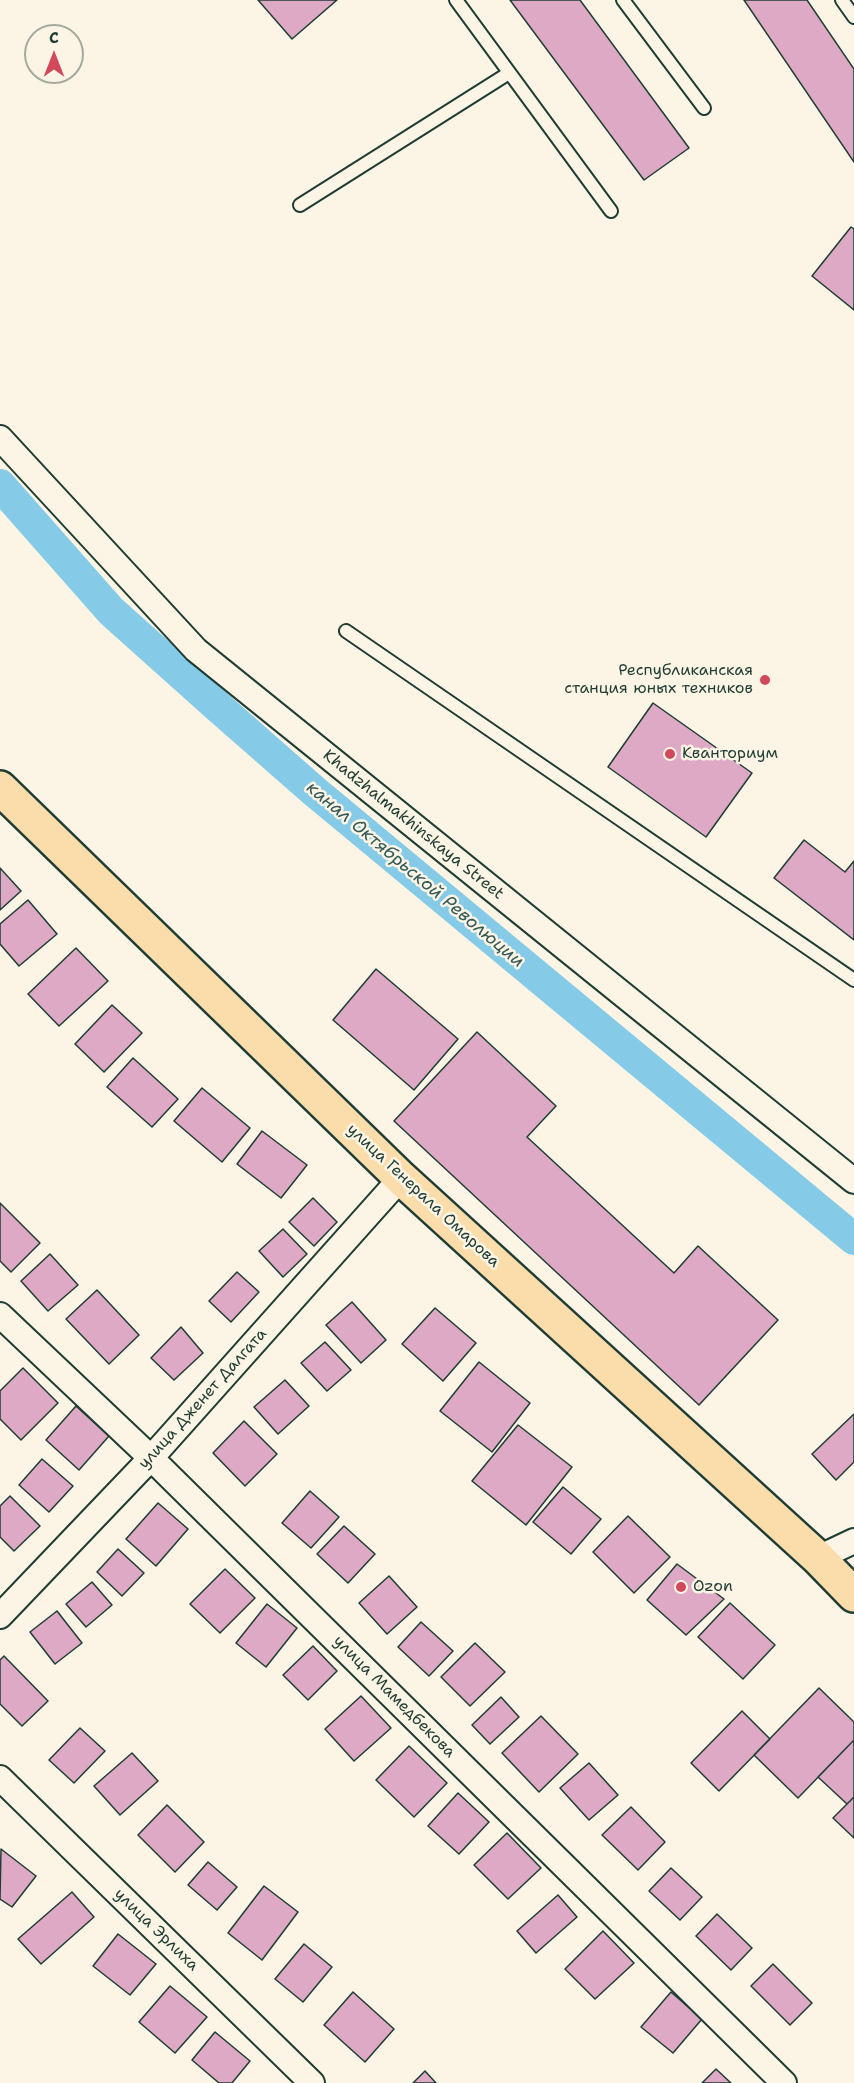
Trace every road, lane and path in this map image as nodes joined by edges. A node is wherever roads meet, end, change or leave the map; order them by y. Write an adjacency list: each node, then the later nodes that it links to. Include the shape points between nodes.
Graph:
1 (456, 0): 5 (lane)
2 (624, 0): 6 (lane)
3 (842, 0): 4 (lane)
4 (854, 16)
5 (509, 73): 7 (lane); 8 (lane)
6 (704, 108)
7 (300, 205)
8 (611, 211)
9 (0, 438): 15 (street, Khadzhalmakhinskaya Street, via 196,650)
10 (346, 631): 13 (lane)
11 (0, 788): 14 (main road, улица Генерала Омарова)
12 (0, 795): 14 (main road, улица Генерала Омарова)
13 (854, 980)
14 (399, 1179): 17 (street, улица Дженет Далгата); 19 (main road, улица Генерала Омарова); 21 (main road, улица Генерала Омарова)
15 (854, 1181)
16 (0, 1315): 17 (street, улица Мамедбекова)
17 (152, 1458): 22 (street, улица Дженет Далгата); 25 (street, улица Мамедбекова)
18 (854, 1541): 19 (street)
19 (818, 1558): 20 (main road, улица Генерала Омарова)
20 (854, 1595)
21 (854, 1600)
22 (0, 1616)
23 (0, 1778): 24 (street, улица Эрлиха)
24 (312, 2083)
25 (784, 2083)

